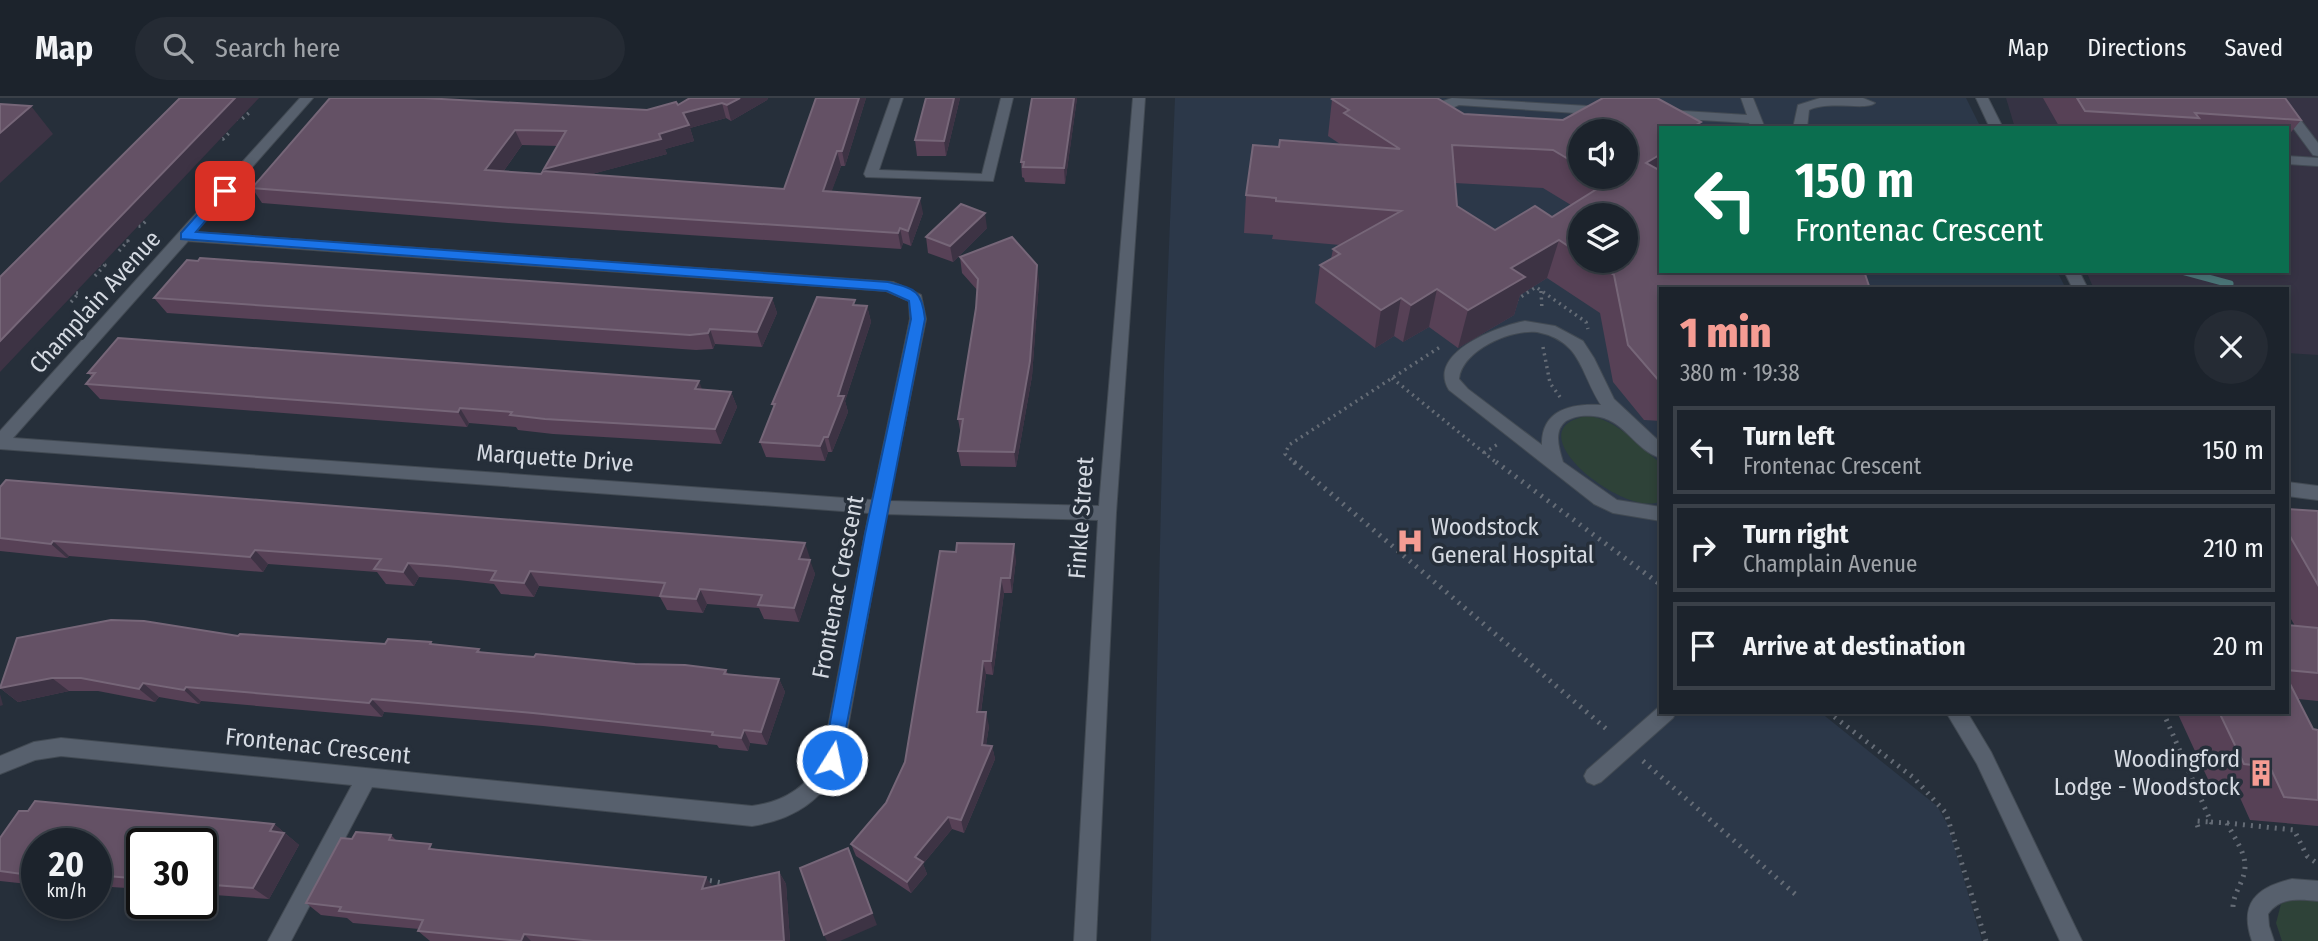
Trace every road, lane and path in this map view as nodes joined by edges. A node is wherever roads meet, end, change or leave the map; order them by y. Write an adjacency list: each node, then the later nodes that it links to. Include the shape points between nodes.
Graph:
1 (307, 98): 26 (street, Champlain Avenue)
2 (897, 98): 3 (street, via 871,174 988,178)
3 (1007, 98)
4 (1139, 98): 50 (street, Finkle Street)
5 (1747, 98): 15 (street)
6 (1982, 98): 17 (street)
7 (2277, 98): 21 (street)
8 (1869, 103): 16 (street, via 1814,99 1803,107)
9 (1595, 110): 10 (street); 14 (street); 18 (street, via 1459,101 1444,104 1440,115)
10 (1621, 111)
11 (250, 112): 13 (path, via 242,119)
12 (1660, 114): 15 (street)
13 (229, 118)
14 (1579, 119)
15 (1756, 124)
16 (1800, 126)
17 (1996, 126)
18 (1457, 127)
19 (230, 132): 20 (path, via 223,139)
20 (210, 138)
21 (2318, 152)
22 (2289, 160): 23 (street)
23 (2318, 162)
24 (147, 220): 25 (path, via 141,226)
25 (125, 228)
26 (186, 236): 42 (street, Champlain Avenue); 48 (street, Frontenac Crescent, via 900,289 916,299 918,319)
27 (116, 240): 28 (path, via 128,241)
28 (119, 251)
29 (90, 264): 30 (path, via 105,265)
30 (95, 275)
31 (1541, 290): 34 (path, via 1536,287); 35 (path); 36 (path, via 1586,322)
32 (68, 293): 33 (path, via 79,293)
33 (71, 302)
34 (1504, 307)
35 (1542, 328): 39 (path, via 1550,383); 40 (street, via 1578,346); 41 (street, via 1497,332 1458,360 1452,371 1455,387)
36 (1590, 335)
37 (1448, 343): 38 (path)
38 (1391, 378): 44 (path); 56 (path, via 1289,445 1285,454)
39 (1563, 401)
40 (1618, 414): 43 (street); 45 (street, via 1577,409 1558,419 1550,436)
41 (1516, 433): 44 (path); 45 (street)
42 (0, 443): 48 (street, Marquette Drive)
43 (1659, 450)
44 (1484, 453): 51 (path)
45 (1556, 466): 49 (street, via 1613,506)
46 (2289, 489): 47 (street)
47 (2318, 493)
48 (879, 507): 50 (street, Marquette Drive); 59 (street, Frontenac Crescent, via 832,760 825,778 801,800 771,814 752,816)
49 (1656, 512)
50 (1107, 513): 70 (street, Finkle Street)
51 (1659, 584)
52 (1664, 714): 56 (street)
53 (1831, 714): 71 (path, via 1914,778 1946,813)
54 (1957, 714): 72 (street)
55 (2164, 714): 60 (path)
56 (1626, 746): 58 (street); 66 (path)
57 (0, 765): 59 (street, Frontenac Crescent, via 34,751 61,747)
58 (1594, 776)
59 (367, 777): 69 (street)
60 (2211, 822): 61 (path); 62 (path, via 2196,821)
61 (2227, 824): 63 (path, via 2294,830 2307,856); 68 (path, via 2245,866 2233,894)
62 (2198, 827)
63 (2318, 864)
64 (702, 879): 67 (path, via 722,883 726,889)
65 (2318, 891): 73 (street, via 2283,890 2266,897 2258,912)
66 (1795, 894)
67 (723, 899)
68 (2235, 917)
69 (279, 941)
70 (1085, 941)
71 (1986, 941)
72 (2071, 941)
73 (2263, 941)

